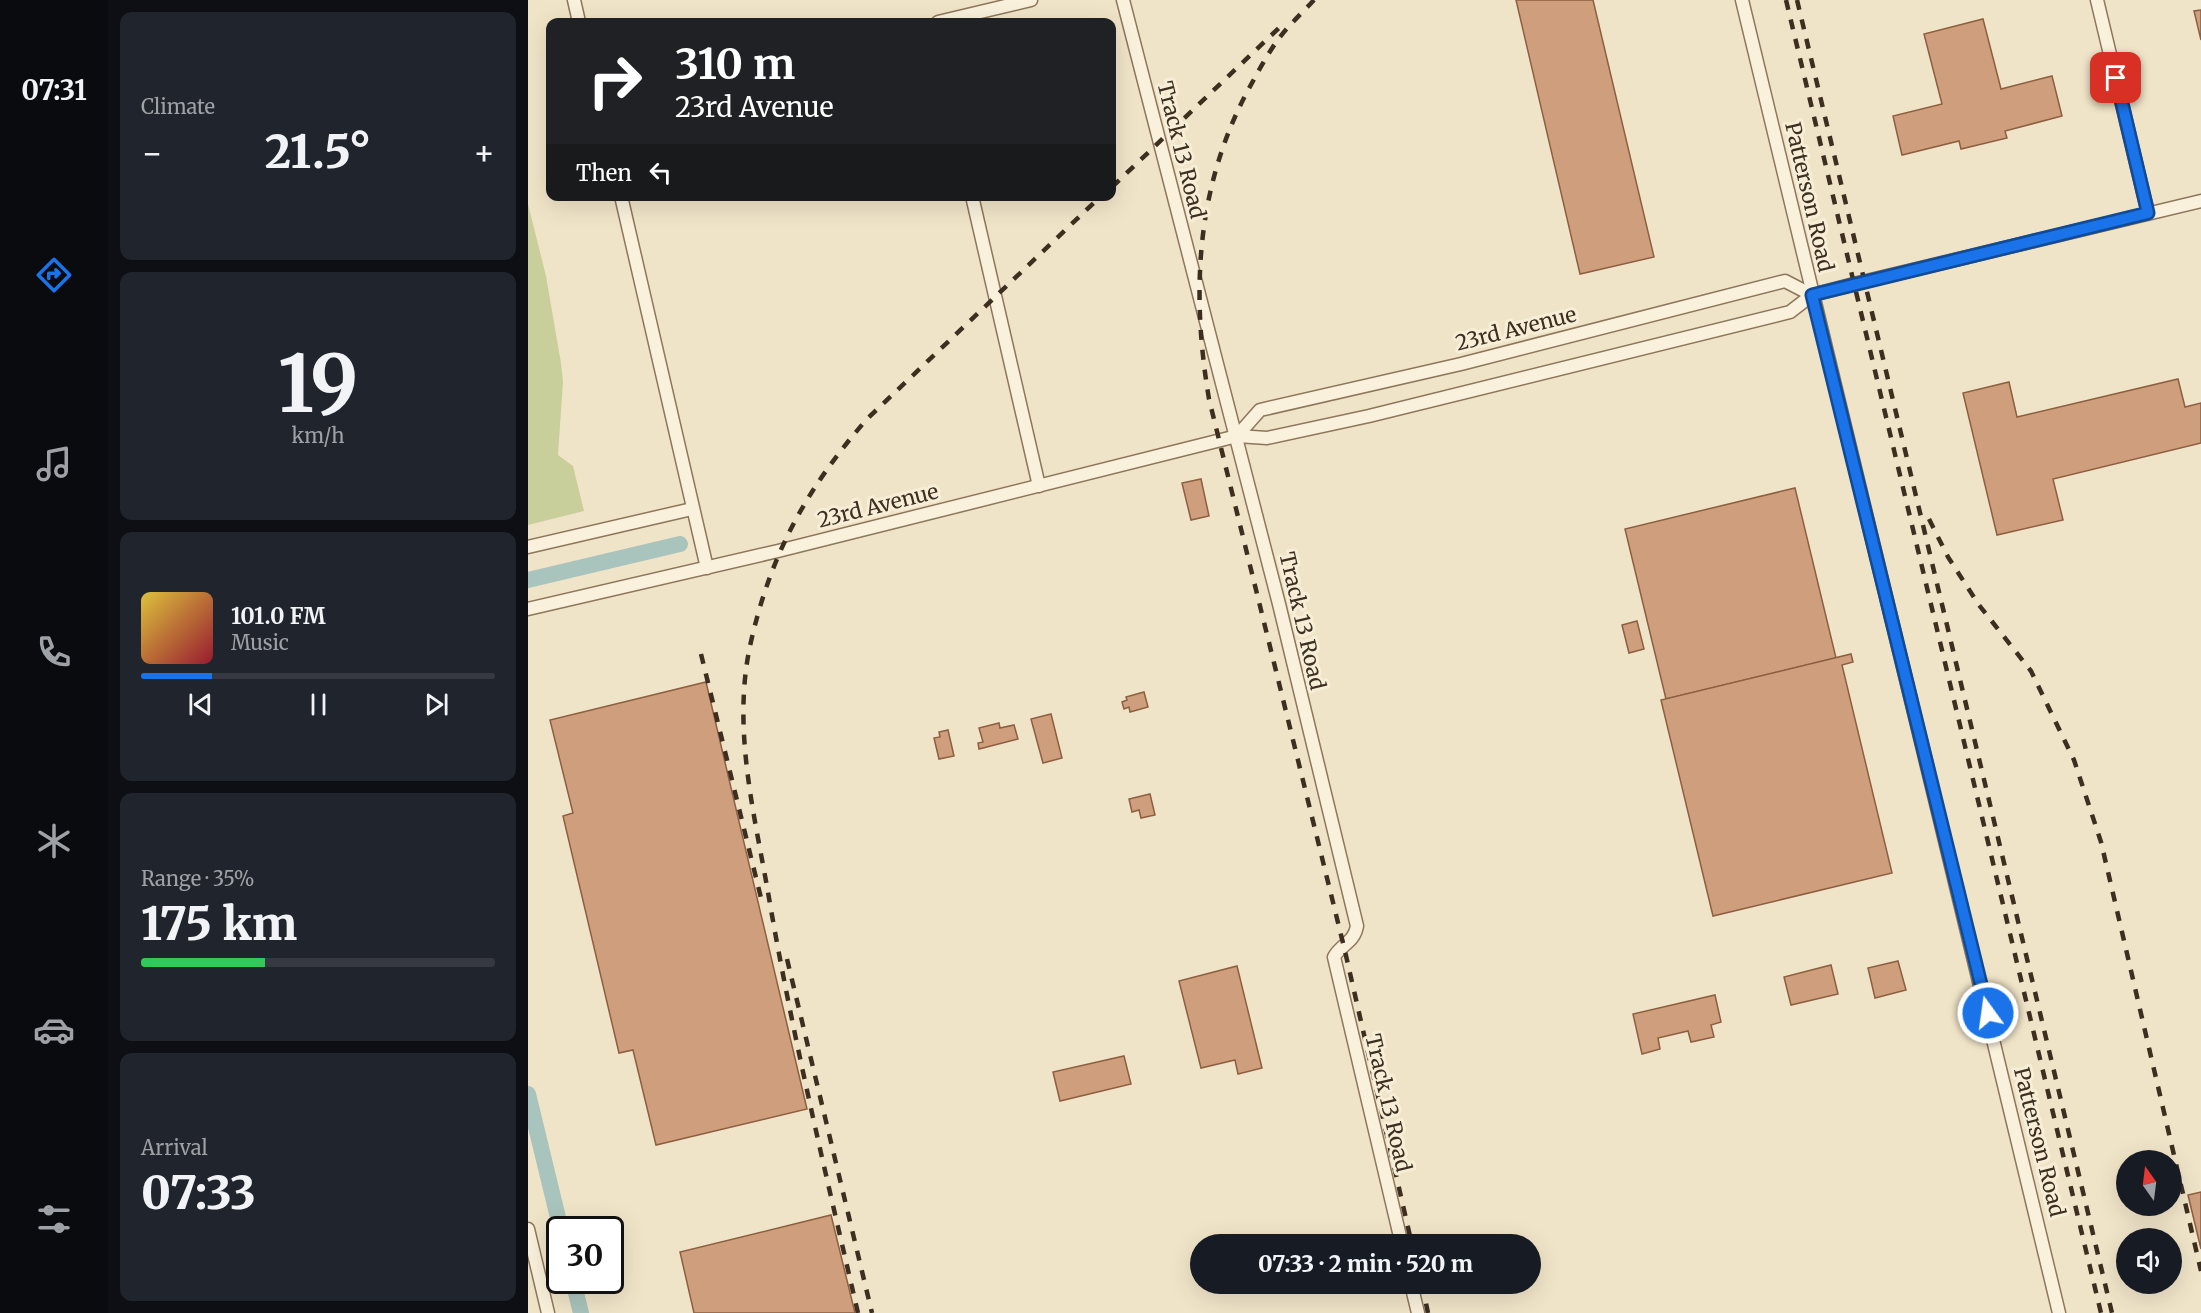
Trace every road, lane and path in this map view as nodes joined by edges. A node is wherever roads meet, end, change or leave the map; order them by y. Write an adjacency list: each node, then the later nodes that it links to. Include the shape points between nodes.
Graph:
1 (574, 0): 6 (street)
2 (1031, 0): 7 (street)
3 (1123, 0): 13 (street, Track 13 Road)
4 (1742, 0): 12 (street, Patterson Road)
5 (2097, 0): 11 (street)
6 (578, 18)
7 (955, 18)
8 (622, 201): 15 (street)
9 (973, 201): 14 (street)
10 (2201, 201): 11 (street, 23rd Avenue)
11 (2148, 213): 12 (street, 23rd Avenue)
12 (1812, 295): 13 (street, 23rd Avenue, via 1790,312 1381,413 1267,438); 13 (street, 23rd Avenue, via 1785,280 1461,364 1260,410); 24 (street, Patterson Road)
13 (1237, 436): 14 (street, 23rd Avenue); 20 (street, Track 13 Road, via 1357,926 1350,942 1334,957)
14 (1039, 486): 17 (street, 23rd Avenue)
15 (692, 509): 16 (street); 17 (street)
16 (528, 547)
17 (707, 568): 18 (street, 23rd Avenue)
18 (528, 609)
19 (528, 1229): 22 (street)
20 (1399, 1234)
21 (1413, 1294): 23 (street)
22 (548, 1313)
23 (1418, 1313)
24 (2059, 1313)

